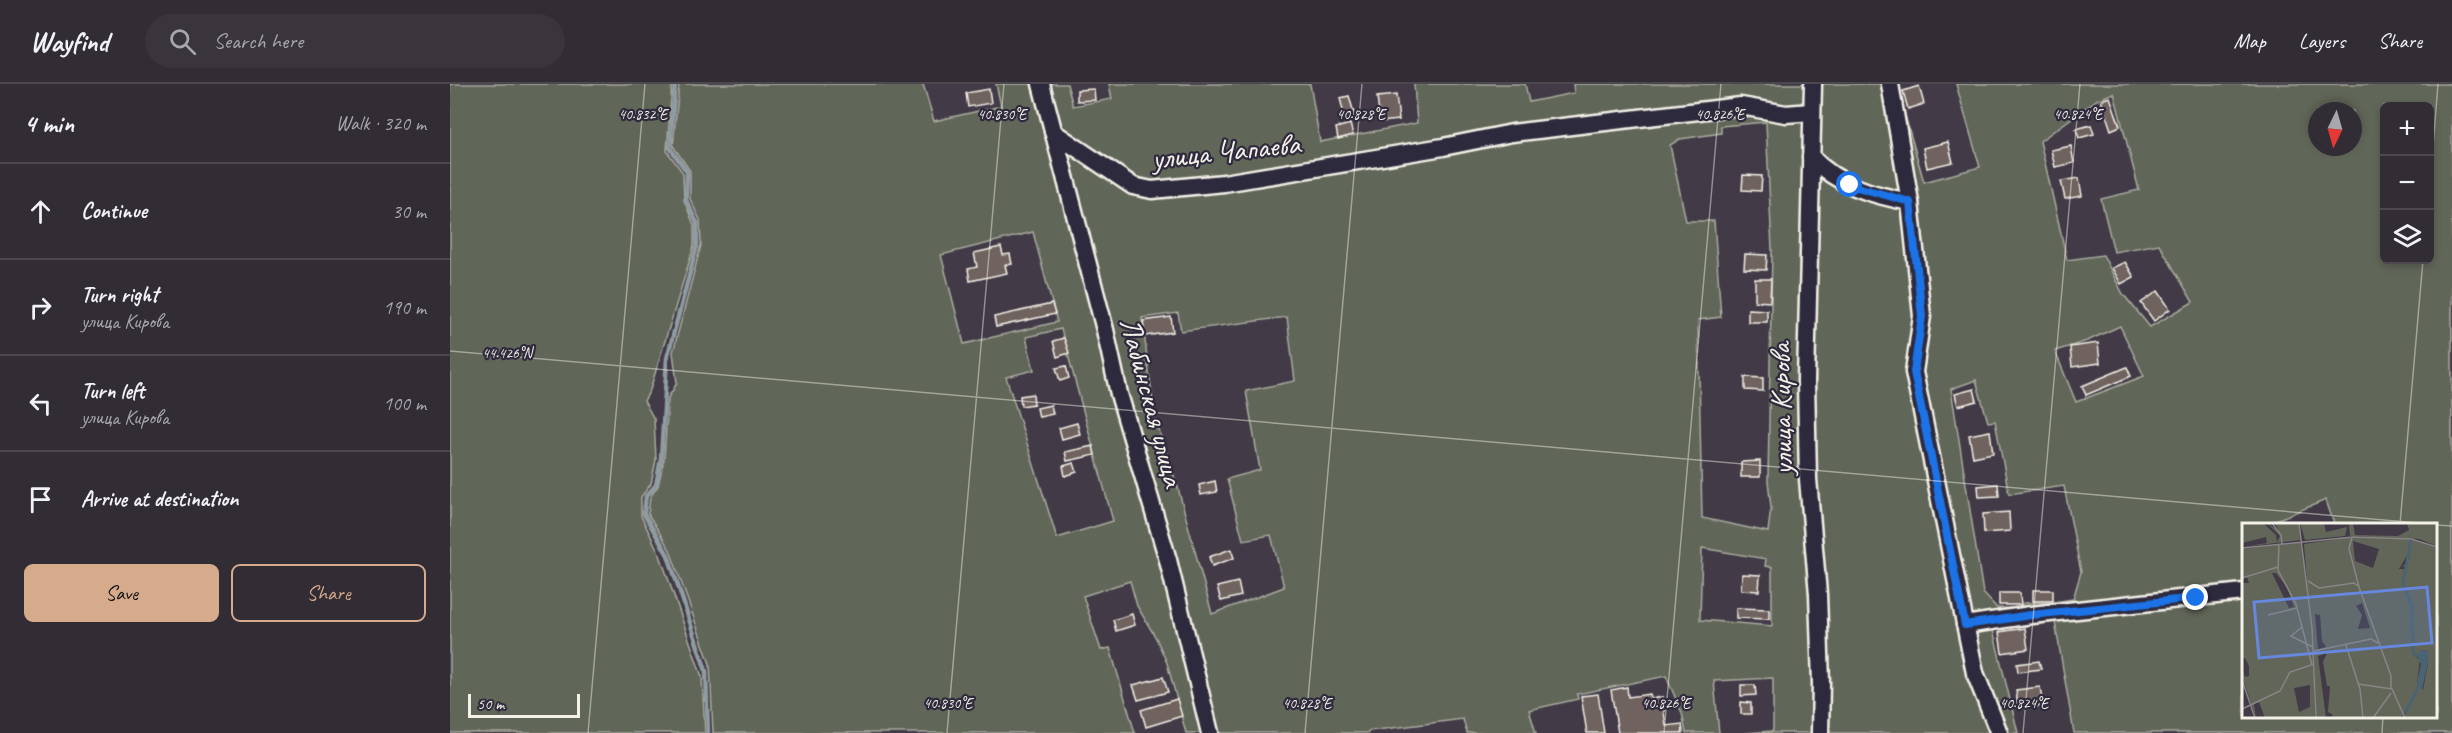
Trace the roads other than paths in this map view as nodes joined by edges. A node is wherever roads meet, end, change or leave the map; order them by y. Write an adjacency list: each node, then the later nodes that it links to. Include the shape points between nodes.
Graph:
1 (1041, 84): 5 (street, Лабинская улица)
2 (1813, 84): 4 (street, улица Кирова)
3 (1890, 84): 7 (street)
4 (1811, 112): 5 (street, улица Чапаева, via 1786,114 1741,105 1512,133 1224,183 1152,190 1133,186); 6 (street, улица Кирова)
5 (1053, 132): 10 (street, Лабинская улица, via 1119,394 1168,560)
6 (1810, 157): 7 (street, via 1826,173 1850,185); 11 (street, улица Кирова, via 1806,381 1808,479 1818,594)
7 (1910, 202): 9 (street, via 1922,316 1914,372)
8 (2242, 592): 9 (street)
9 (1965, 625): 12 (street, via 1975,673)
10 (1210, 733)
11 (1820, 733)
12 (1999, 733)

